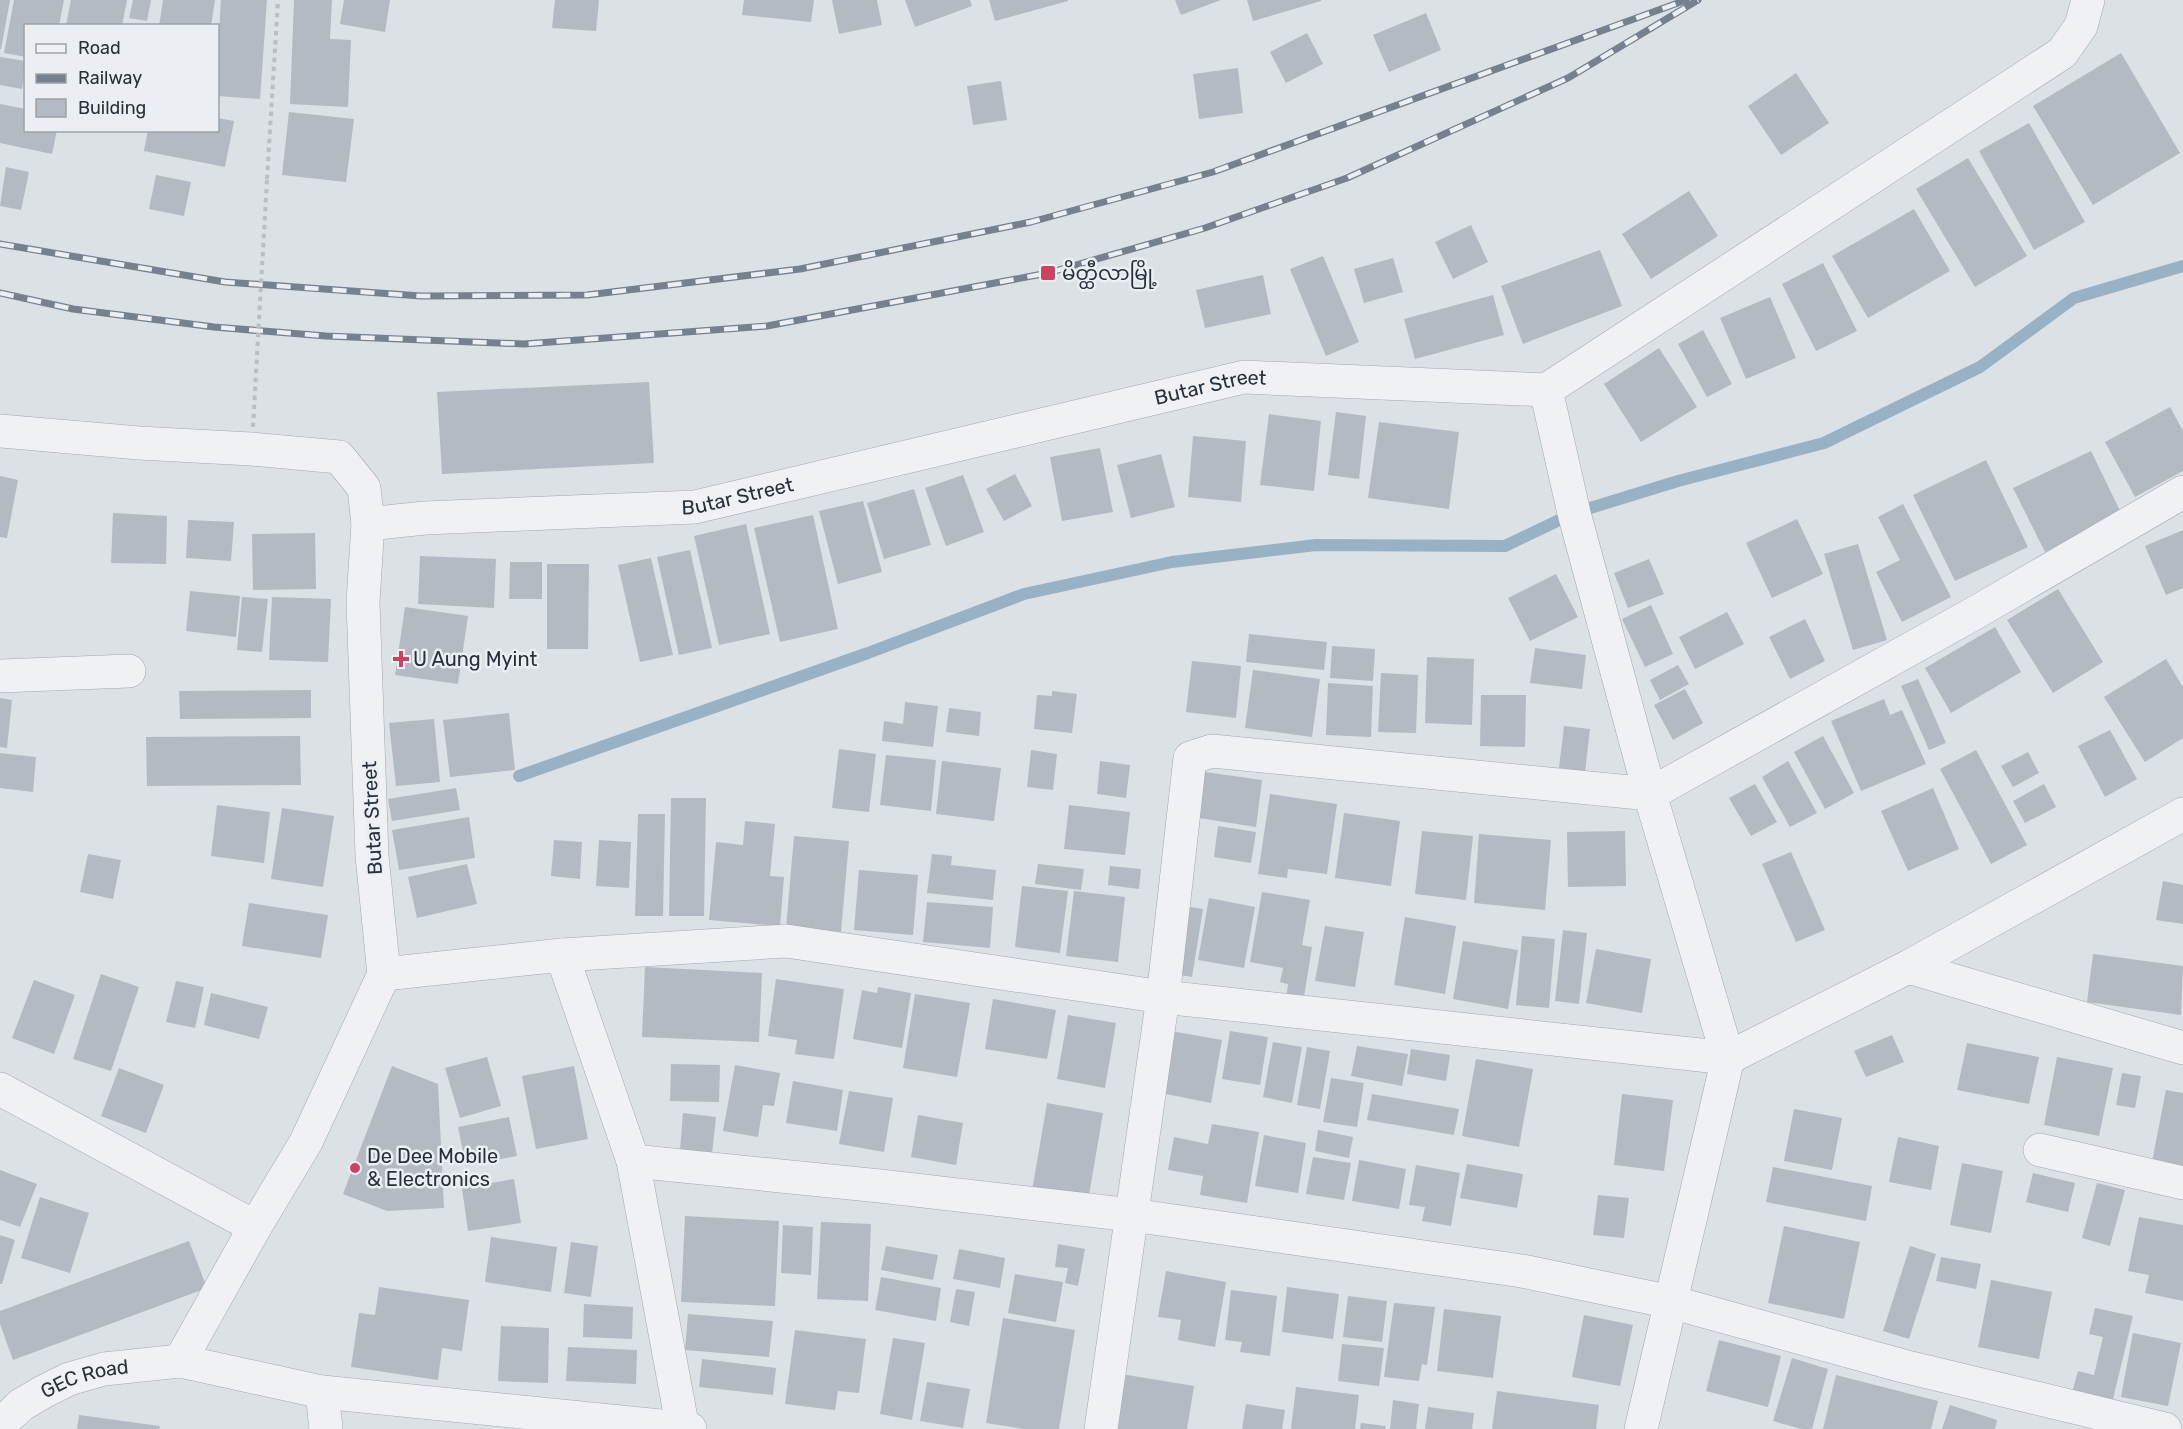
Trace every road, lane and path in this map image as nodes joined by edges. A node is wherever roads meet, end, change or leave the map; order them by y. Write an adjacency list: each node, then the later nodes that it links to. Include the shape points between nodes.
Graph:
1 (278, 0): 4 (path, bridge)
2 (2088, 0): 3 (street, via 2081,27 2062,53)
3 (1546, 390): 7 (street, Butar Street, via 1244,377 695,507 425,518); 10 (street, via 1574,513)
4 (253, 427)
5 (0, 431): 7 (street, via 339,457 364,488)
6 (2183, 492): 10 (street)
7 (368, 524): 14 (street, Butar Street, via 363,602 372,844)
8 (129, 671): 9 (street)
9 (0, 676)
10 (1650, 794): 15 (street, via 1212,751 1190,758); 17 (street)
11 (2183, 814): 13 (street)
12 (562, 955): 14 (street); 15 (street, via 786,941); 20 (street)
13 (1908, 967): 16 (street); 17 (street)
14 (384, 974): 23 (street, via 306,1142)
15 (1162, 997): 17 (street); 22 (street)
16 (2183, 1048)
17 (1728, 1058): 24 (street)
18 (0, 1089): 23 (street)
19 (2040, 1150): 21 (street)
20 (633, 1161): 22 (street); 29 (street)
21 (2183, 1183)
22 (1131, 1215): 24 (street, via 1522,1271); 30 (street)
23 (255, 1227): 25 (street)
24 (1671, 1302): 31 (street); 32 (street, via 1903,1366)
25 (180, 1361): 26 (street, GEC Road); 27 (street, GEC Road, via 104,1369 69,1379 21,1405)
26 (322, 1392): 28 (street); 29 (street, GEC Road)
27 (0, 1425)
28 (327, 1429)
29 (685, 1429)
30 (1101, 1429)
31 (1641, 1429)
32 (2165, 1429)

